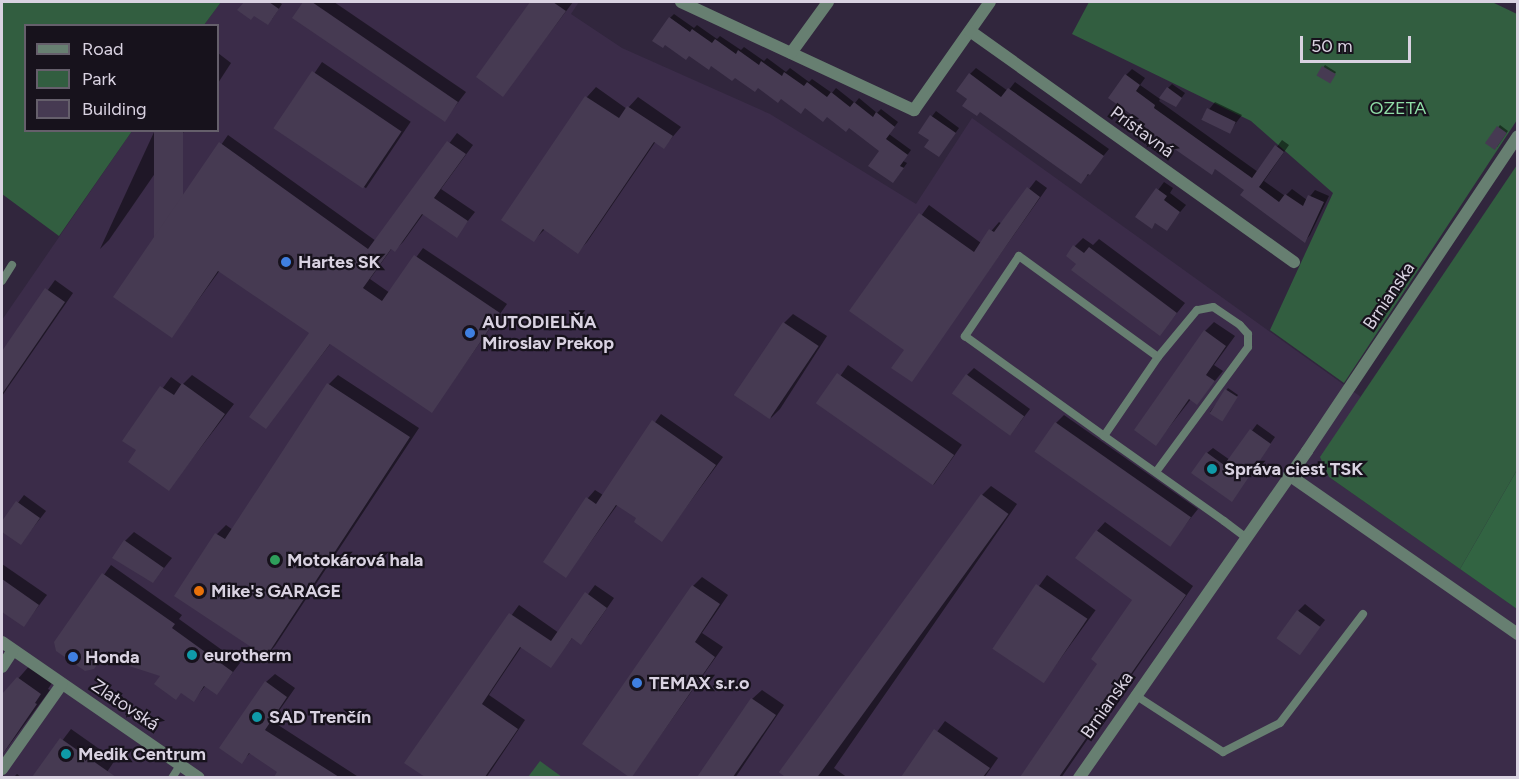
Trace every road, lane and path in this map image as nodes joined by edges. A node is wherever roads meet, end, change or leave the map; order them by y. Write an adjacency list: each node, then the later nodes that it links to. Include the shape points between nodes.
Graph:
1 (681, 2): 5 (street)
2 (828, 2): 5 (street)
3 (990, 2): 4 (street)
4 (970, 31): 5 (street, via 914,110); 7 (street, Prístavná)
5 (791, 53)
6 (1518, 136): 13 (street, Brnianska)
7 (1294, 262)
8 (12, 265): 9 (lane)
9 (2, 281)
10 (1158, 357): 11 (lane); 11 (lane, via 1019,256 965,336); 12 (lane, via 1197,310 1213,307 1248,334 1248,346)
11 (1104, 436): 12 (lane)
12 (1156, 472): 14 (lane)
13 (1289, 475): 14 (street, Brnianska); 16 (street)
14 (1245, 537): 21 (street, Brnianska)
15 (1363, 614): 21 (lane, via 1280,723 1222,752)
16 (1518, 634)
17 (2, 642): 18 (street, Zlatovská)
18 (13, 650): 19 (street); 20 (street, Zlatovská)
19 (2, 667)
20 (62, 684): 22 (street, Zlatovská); 23 (street)
21 (1135, 695): 26 (street, Brnianska)
22 (180, 765): 24 (lane); 25 (street, Zlatovská)
23 (2, 769)
24 (172, 777)
25 (199, 777)
26 (1078, 777)

